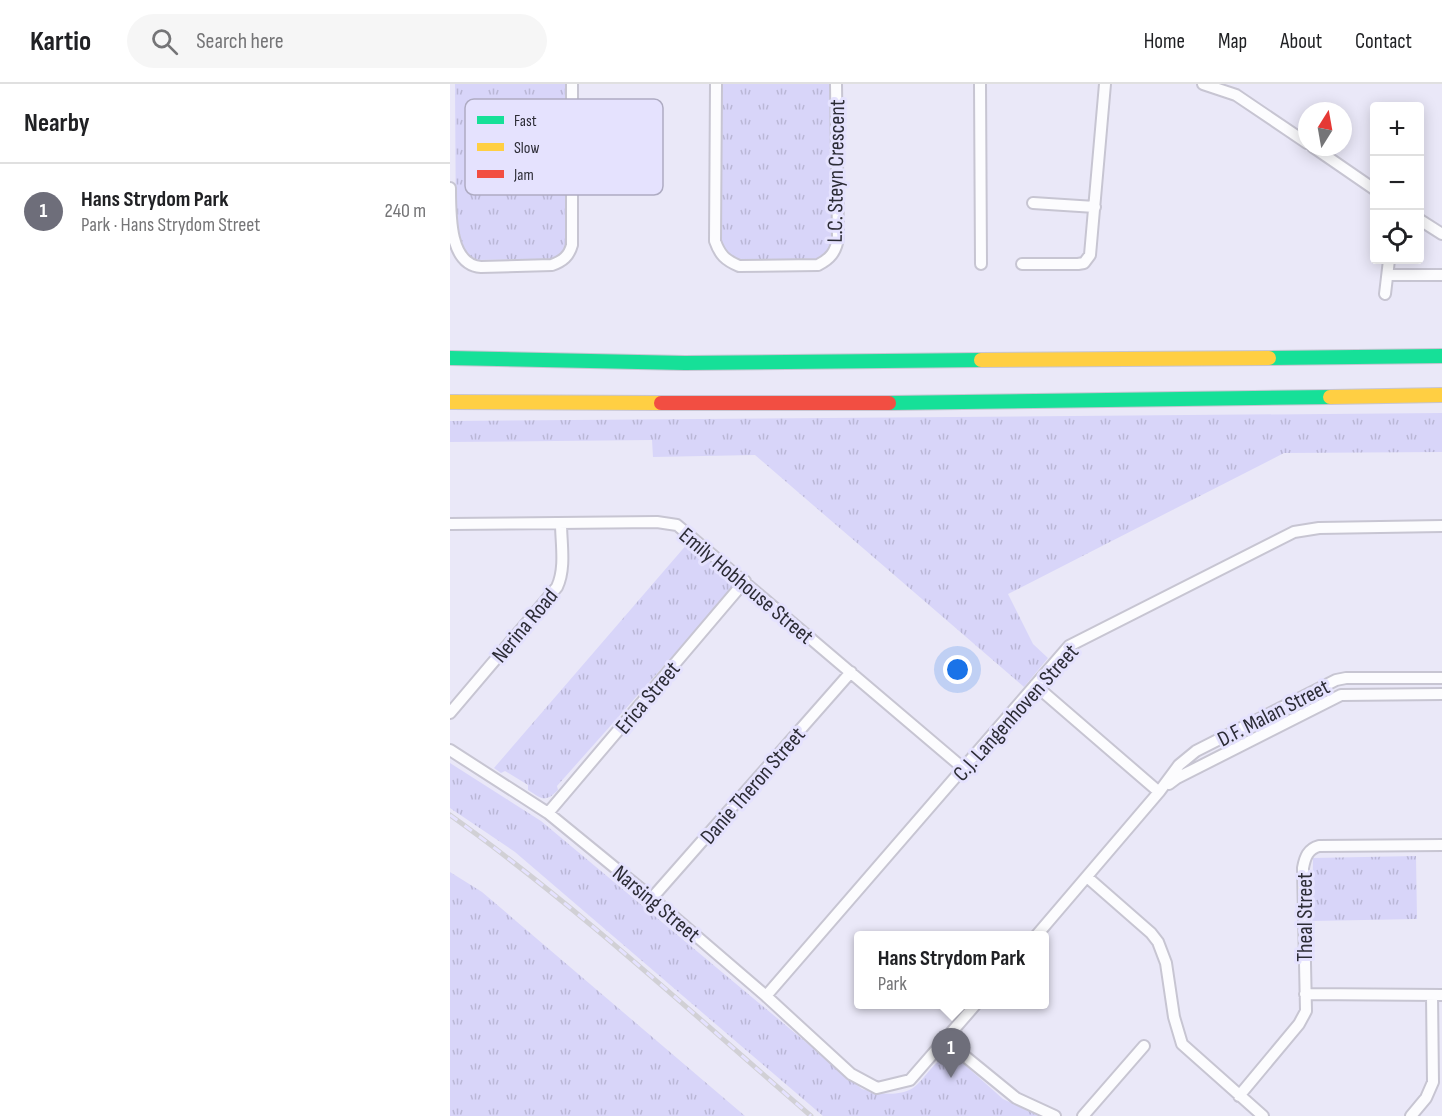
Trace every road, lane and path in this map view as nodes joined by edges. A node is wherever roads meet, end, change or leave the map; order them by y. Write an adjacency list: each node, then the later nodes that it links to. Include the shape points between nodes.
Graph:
1 (716, 84): 2 (street, L.C. Steyn Crescent, via 715,241 719,253 728,261 739,266 762,266 818,265 834,252 838,238)
2 (836, 84)
3 (980, 84): 15 (street)
4 (1106, 84): 12 (street)
5 (1203, 84): 6 (street, via 1236,95)
6 (1298, 137)
7 (1326, 156): 8 (street)
8 (1370, 186)
9 (450, 188): 10 (street, via 453,251 463,263 481,267 552,265 566,257 572,244)
10 (572, 195)
11 (1033, 203): 12 (street)
12 (1095, 207): 16 (street, via 1088,260)
13 (1424, 223): 14 (street)
14 (1442, 234)
15 (981, 264)
16 (1022, 264)
17 (1389, 264): 18 (street)
18 (1388, 275): 19 (street); 20 (street)
19 (1442, 275)
20 (1386, 294)
21 (1442, 356): 23 (highway)
22 (450, 358): 23 (highway)
23 (623, 362): 24 (highway)
24 (450, 364)
25 (1442, 395): 26 (highway, via 821,404)
26 (450, 402)
27 (561, 523): 28 (street, Emily Hobhouse Street); 30 (street, Emily Hobhouse Street, via 669,523 681,527); 37 (street, Nerina Road, via 561,580 557,587)
28 (450, 524)
29 (1442, 526): 34 (street, C.J. Langenhoven Street, via 1294,532 1078,640)
30 (745, 581): 31 (street, Emily Hobhouse Street); 41 (street, Erica Street)
31 (851, 672): 39 (street, Emily Hobhouse Street); 44 (street, Danie Theron Street)
32 (1442, 678): 33 (street, D.F. Malan Street)
33 (1334, 681): 36 (street); 40 (street, D.F. Malan Street, via 1196,751 1179,765)
34 (1035, 685): 39 (street, C.J. Langenhoven Street); 40 (street)
35 (1442, 694): 36 (street, D.F. Malan Street)
36 (1341, 696): 40 (street, D.F. Malan Street, via 1177,778)
37 (450, 713)
38 (450, 750): 41 (street, Narsing Street)
39 (963, 768): 48 (street, C.J. Langenhoven Street)
40 (1159, 792): 43 (street, D.F. Malan Street)
41 (548, 813): 44 (street, Narsing Street)
42 (1442, 845): 46 (street, Theal Street, via 1319,846 1307,854 1303,868)
43 (1087, 877): 45 (street, D.F. Malan Street); 52 (street, via 1158,942 1182,1044)
44 (652, 898): 48 (street, Narsing Street)
45 (1040, 931)
46 (1305, 994): 47 (street); 52 (street, Theal Street, via 1303,1019)
47 (1437, 995): 56 (street, via 1433,1082)
48 (766, 996): 50 (street, Narsing Street, via 851,1074 877,1088 910,1080)
49 (972, 1009): 50 (street)
50 (945, 1040): 53 (street, via 1016,1098)
51 (1144, 1046): 54 (street)
52 (1239, 1096): 55 (street)
53 (1055, 1116)
54 (1083, 1116)
55 (1263, 1116)
56 (1411, 1116)

